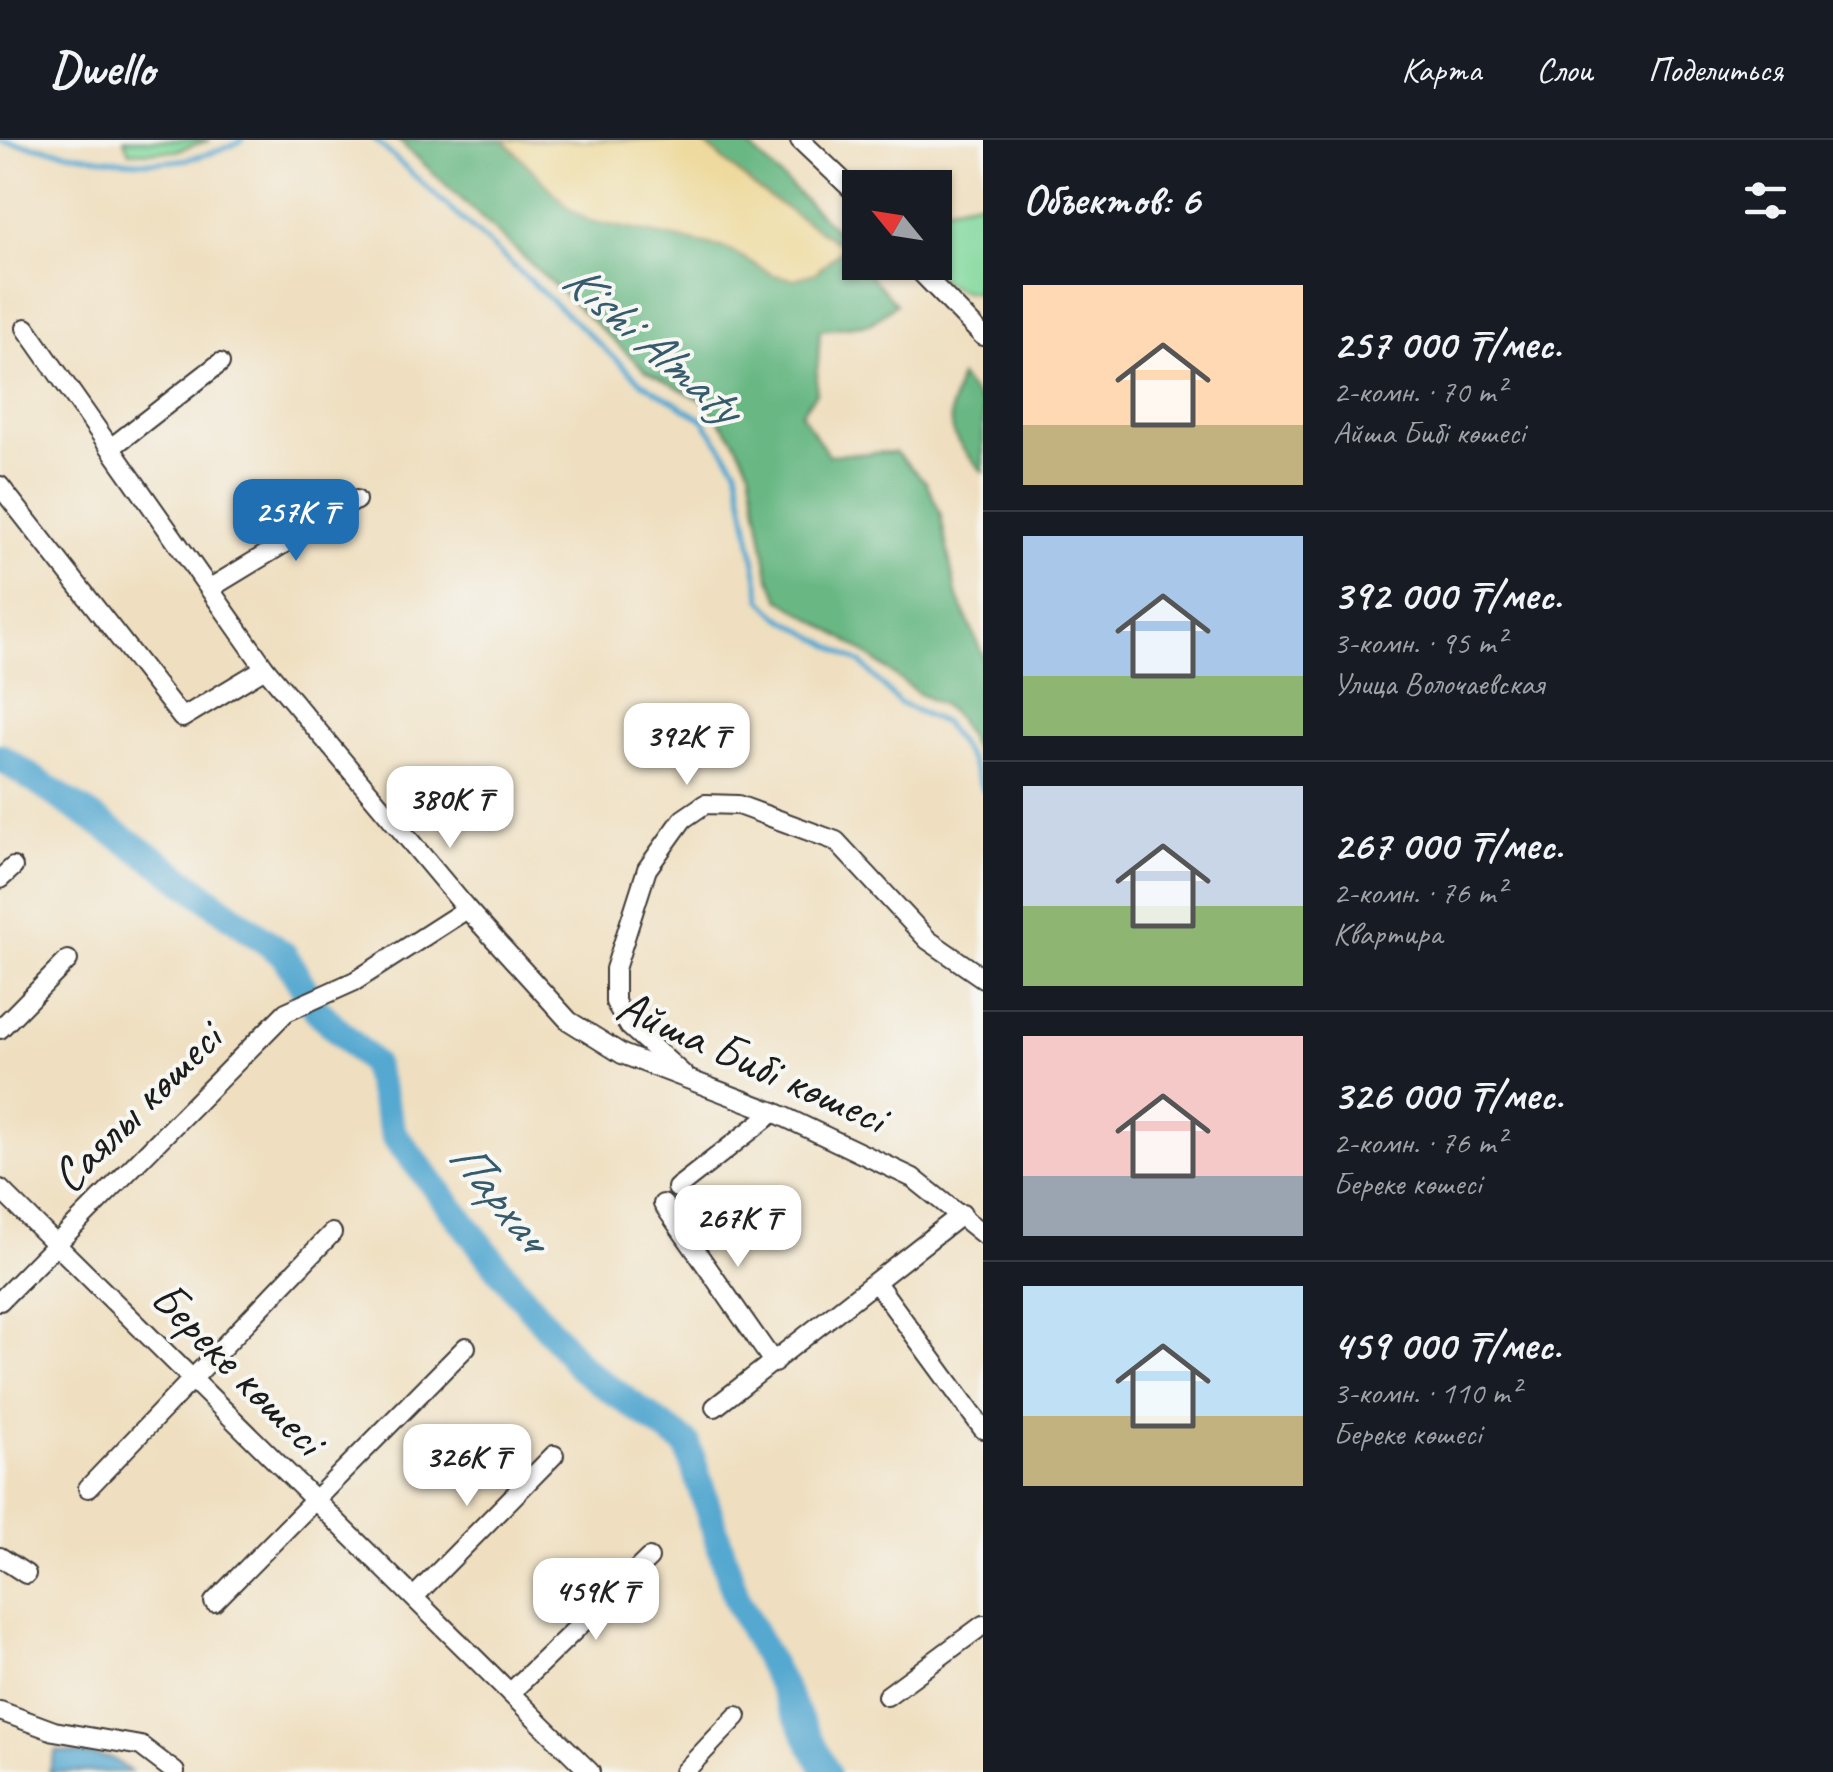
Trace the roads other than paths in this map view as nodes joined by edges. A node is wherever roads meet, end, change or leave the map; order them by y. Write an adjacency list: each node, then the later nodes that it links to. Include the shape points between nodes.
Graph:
1 (800, 140): 2 (street)
2 (842, 180)
3 (929, 280): 5 (street)
4 (26, 328): 7 (street, Айша Бибі көшесі)
5 (983, 336)
6 (220, 363): 7 (street)
7 (112, 447): 10 (street, Айша Бибі көшесі)
8 (0, 486): 11 (street, via 182,718)
9 (356, 500): 10 (street)
10 (212, 588): 11 (street, Айша Бибі көшесі)
11 (266, 668): 12 (street, Айша Бибі көшесі)
12 (467, 908): 16 (street, Айша Бибі көшесі, via 570,1021 622,1054); 24 (street, Саялы көшесі, via 355,982 286,1012)
13 (68, 960): 15 (street)
14 (983, 978): 16 (street, via 928,940 836,841 738,804 705,804 684,819 647,870 616,970 615,1002 629,1026)
15 (0, 1029)
16 (692, 1084): 17 (street, Айша Бибі көшесі)
17 (774, 1112): 18 (street); 21 (street, Айша Бибі көшесі, via 913,1178)
18 (677, 1188)
19 (0, 1189): 24 (street, Береке көшесі)
20 (663, 1204): 28 (street)
21 (962, 1214): 23 (street, Айша Бибі көшесі); 25 (street)
22 (332, 1233): 29 (street)
23 (983, 1234)
24 (56, 1245): 26 (street, Саялы көшесі); 29 (street, Береке көшесі)
25 (877, 1284): 28 (street); 31 (street)
26 (0, 1301)
27 (466, 1347): 34 (street)
28 (774, 1364): 30 (street)
29 (195, 1379): 33 (street); 34 (street, Береке көшесі)
30 (715, 1407)
31 (983, 1429)
32 (554, 1455): 38 (street)
33 (88, 1488)
34 (312, 1500): 38 (street, Береке көшесі); 39 (street)
35 (0, 1557): 37 (street)
36 (648, 1558): 41 (street)
37 (26, 1574)
38 (414, 1597): 41 (street, Береке көшесі)
39 (214, 1602)
40 (983, 1625): 42 (street)
41 (510, 1693): 46 (street, Береке көшесі)
42 (887, 1696)
43 (0, 1710): 45 (street, via 54,1731 141,1746)
44 (737, 1716): 47 (street)
45 (175, 1772)
46 (590, 1772)
47 (684, 1772)

